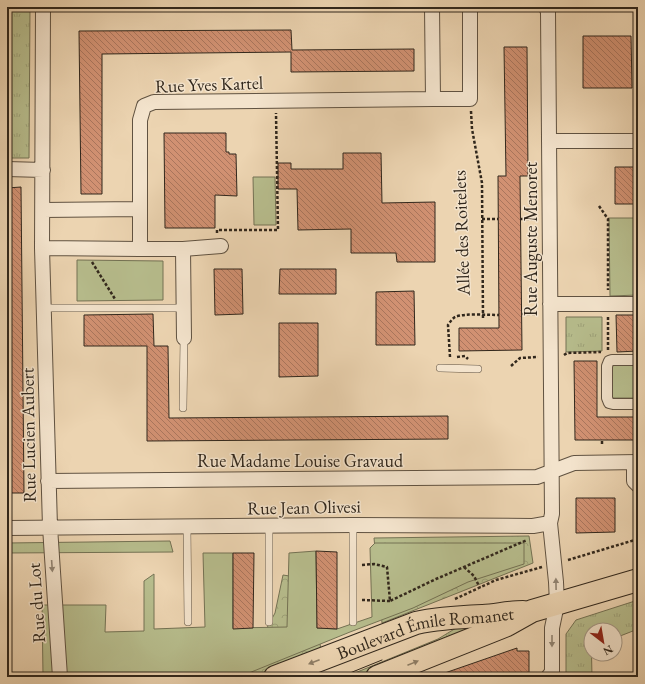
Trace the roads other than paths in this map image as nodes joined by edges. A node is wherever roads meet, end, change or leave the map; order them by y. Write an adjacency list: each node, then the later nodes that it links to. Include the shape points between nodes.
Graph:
1 (43, 7): 9 (street, Rue Lucien Aubert)
2 (432, 7): 5 (street)
3 (470, 7): 5 (street, via 470,98)
4 (546, 7): 6 (street, Rue Auguste Menoret)
5 (433, 99): 10 (street, Rue Yves Kartel, via 154,102 144,106 140,120)
6 (549, 141): 7 (street); 19 (street, Rue Auguste Menoret)
7 (638, 141)
8 (7, 170): 9 (street)
9 (43, 170): 11 (street, Rue Lucien Aubert)
10 (139, 209): 11 (street); 14 (street, Rue Yves Kartel)
11 (42, 210): 13 (street, Rue Lucien Aubert)
12 (219, 246): 15 (street)
13 (42, 248): 14 (street); 17 (street, Rue Lucien Aubert)
14 (140, 249): 15 (street)
15 (183, 249): 18 (street)
16 (638, 304): 19 (street)
17 (44, 308): 18 (lane); 28 (street, Rue Lucien Aubert)
18 (184, 308): 20 (street)
19 (545, 309): 27 (street, Rue Auguste Menoret)
20 (184, 338): 25 (lane)
21 (638, 360): 24 (street, via 609,362 607,398 609,403 613,404)
22 (440, 368): 23 (lane)
23 (478, 369)
24 (638, 404)
25 (183, 408)
26 (636, 462): 27 (street, Rue Madame Louise Gravaud, via 574,463); 29 (street, via 634,481)
27 (551, 472): 28 (street, Rue Madame Louise Gravaud, via 537,477); 30 (street)
28 (48, 480): 34 (street, Rue Lucien Aubert)
29 (638, 485)
30 (550, 523): 31 (street, Rue Jean Olivesi, via 533,526); 37 (street, one-way to 30)
31 (353, 525): 33 (street, Rue Jean Olivesi); 41 (lane)
32 (187, 526): 33 (street, Rue Jean Olivesi); 34 (street, Rue Jean Olivesi); 39 (lane)
33 (269, 526): 40 (lane)
34 (50, 527): 35 (street, Rue Jean Olivesi); 42 (street, Rue du Lot, one-way to 42)
35 (7, 528)
36 (638, 580): 37 (main road, Boulevard Émile Romanet)
37 (557, 604): 38 (main road, Boulevard Émile Romanet); 45 (street, one-way to 45, via 552,628 552,672)
38 (532, 612): 43 (main road, Boulevard Émile Romanet, one-way to 43, via 508,612 422,622); 44 (main road, Boulevard Émile Romanet, one-way to 38, via 507,626)
39 (188, 622)
40 (269, 622)
41 (353, 622)
42 (60, 677)
43 (275, 677)
44 (377, 677)
45 (548, 677)

